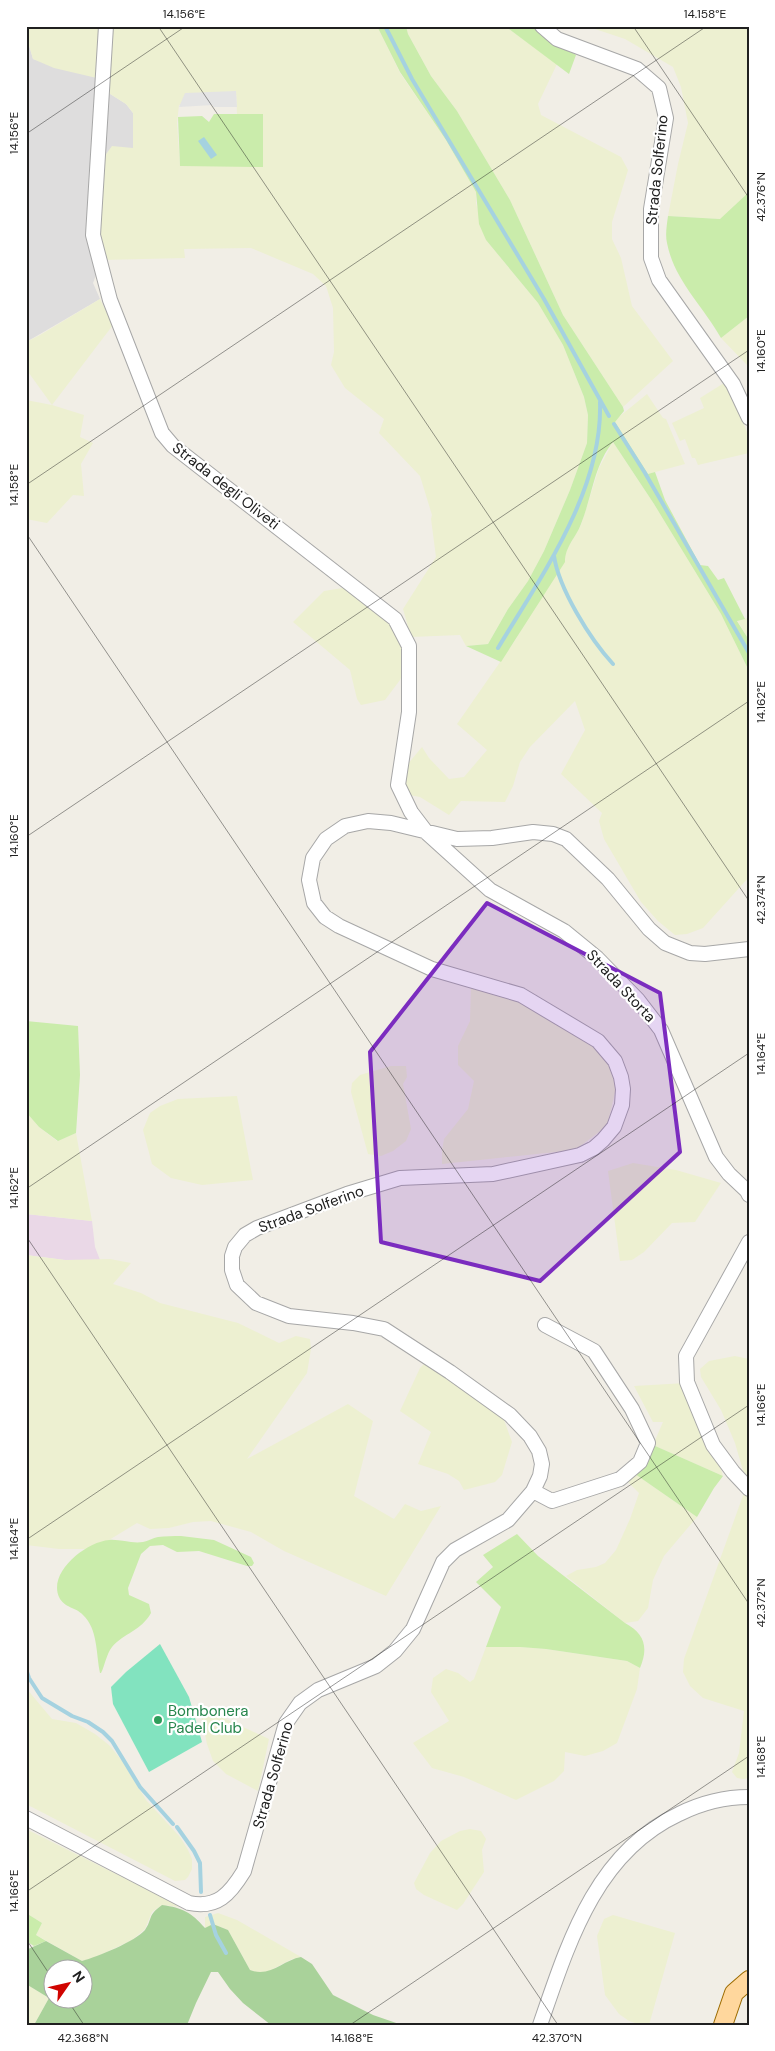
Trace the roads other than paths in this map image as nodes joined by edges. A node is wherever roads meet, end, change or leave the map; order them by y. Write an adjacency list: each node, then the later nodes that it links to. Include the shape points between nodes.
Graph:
1 (106, 26): 4 (street, Strada degli Oliveti, via 93,234 110,300 157,424 173,446 395,619 409,646 409,712 398,785 411,812)
2 (542, 26): 3 (street, Strada Solferino, via 557,39 637,69 659,88 666,118 650,209 651,258 659,280 733,384)
3 (749, 418)
4 (427, 833): 5 (street, Strada Solferino, via 457,839 533,832 553,834 566,839 608,879 649,929 665,943 690,954); 6 (street, Strada Storta, via 490,890 564,931 598,958 638,1000 661,1030 716,1157); 10 (street, Strada Solferino, via 391,823 368,821 345,826 326,839 313,858 309,880 314,903 325,917 339,926 432,969 521,994 598,1041 612,1057 621,1077 620,1114 604,1140 580,1155 493,1174 400,1178 271,1223 245,1235 235,1247 232,1270 237,1285 256,1303 289,1316 384,1330 510,1414 539,1450 542,1464)
5 (749, 948)
6 (749, 1195)
7 (749, 1242): 9 (street, via 686,1356 687,1382 713,1445)
8 (545, 1325): 10 (street, via 594,1351 632,1409 648,1443 640,1462 620,1479 552,1501)
9 (749, 1489)
10 (533, 1491): 12 (street, Strada Solferino, via 508,1520 455,1550 443,1562 413,1629 395,1651 376,1666 318,1690 292,1712 286,1723 244,1871 225,1896 213,1903 189,1903)
11 (749, 1797): 14 (street, via 713,1801 686,1810 646,1833 624,1852 580,1919)
12 (26, 1818)
13 (749, 1980): 15 (main road, via 734,1993)
14 (540, 2025)
15 (723, 2025)

